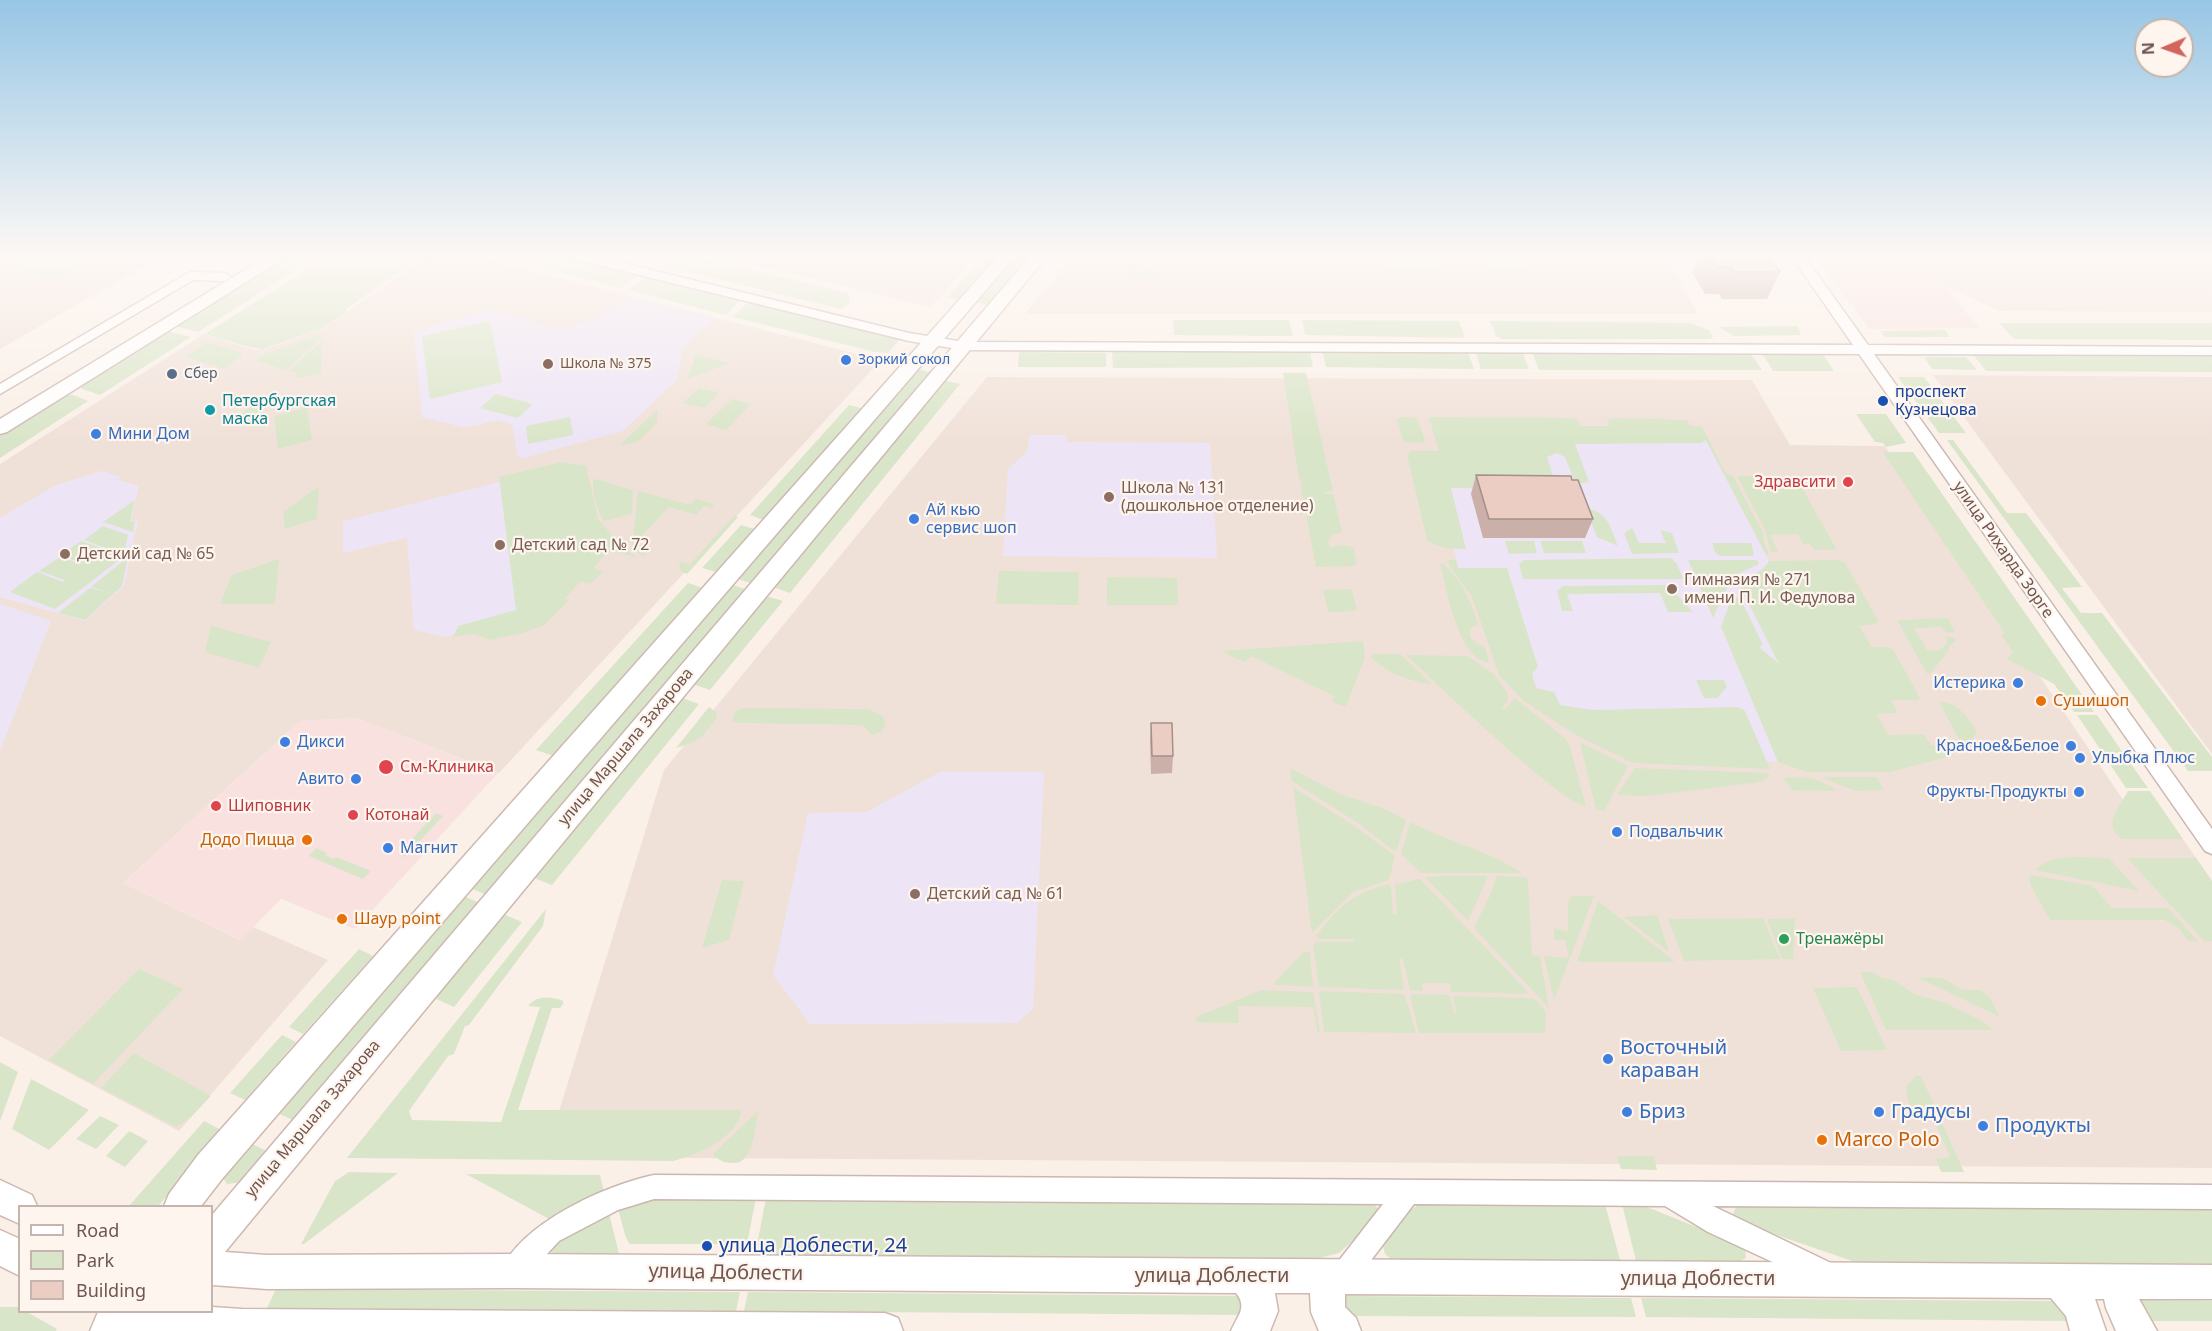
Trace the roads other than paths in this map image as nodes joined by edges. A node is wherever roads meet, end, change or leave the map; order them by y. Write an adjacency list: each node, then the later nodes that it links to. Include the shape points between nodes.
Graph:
1 (123, 316): 13 (street)
2 (161, 316): 14 (main road)
3 (182, 316): 15 (main road)
4 (842, 316): 9 (street)
5 (850, 316): 9 (street)
6 (968, 316): 9 (main road, улица Маршала Захарова)
7 (977, 316): 9 (main road, улица Маршала Захарова)
8 (1839, 316): 11 (street, улица Рихарда Зорге)
9 (951, 341): 11 (street); 21 (main road, улица Маршала Захарова, via 210,1167); 23 (main road, улица Маршала Захарова)
10 (2212, 344): 11 (street)
11 (1860, 346): 12 (street); 16 (street, улица Рихарда Зорге)
12 (2212, 351)
13 (0, 390)
14 (0, 414)
15 (0, 428)
16 (2212, 845)
17 (1409, 1191): 18 (street); 27 (street, via 654,1187 610,1201 550,1232); 28 (street)
18 (1669, 1194): 20 (street); 30 (street, via 1717,1223)
19 (0, 1197): 22 (main road)
20 (2212, 1197)
21 (182, 1205)
22 (18, 1206)
23 (213, 1240)
24 (0, 1247): 25 (main road)
25 (18, 1258)
26 (213, 1268): 27 (main road, улица Доблести, via 267,1272)
27 (514, 1271): 29 (main road, улица Доблести)
28 (1340, 1276): 29 (main road, улица Доблести); 30 (main road, улица Доблести); 39 (main road, via 1329,1286 1325,1299 1328,1313)
29 (1245, 1277): 38 (main road, via 1260,1298 1261,1312)
30 (1839, 1280): 31 (main road, улица Доблести)
31 (2059, 1282): 33 (main road, улица Доблести); 40 (main road, via 2081,1306)
32 (2212, 1282): 33 (main road, улица Доблести)
33 (2126, 1283): 41 (main road, via 2120,1292 2121,1305)
34 (115, 1313): 36 (main road)
35 (145, 1318): 37 (main road, via 242,1328)
36 (108, 1331)
37 (885, 1331)
38 (1249, 1331)
39 (1343, 1331)
40 (2088, 1331)
41 (2139, 1331)

